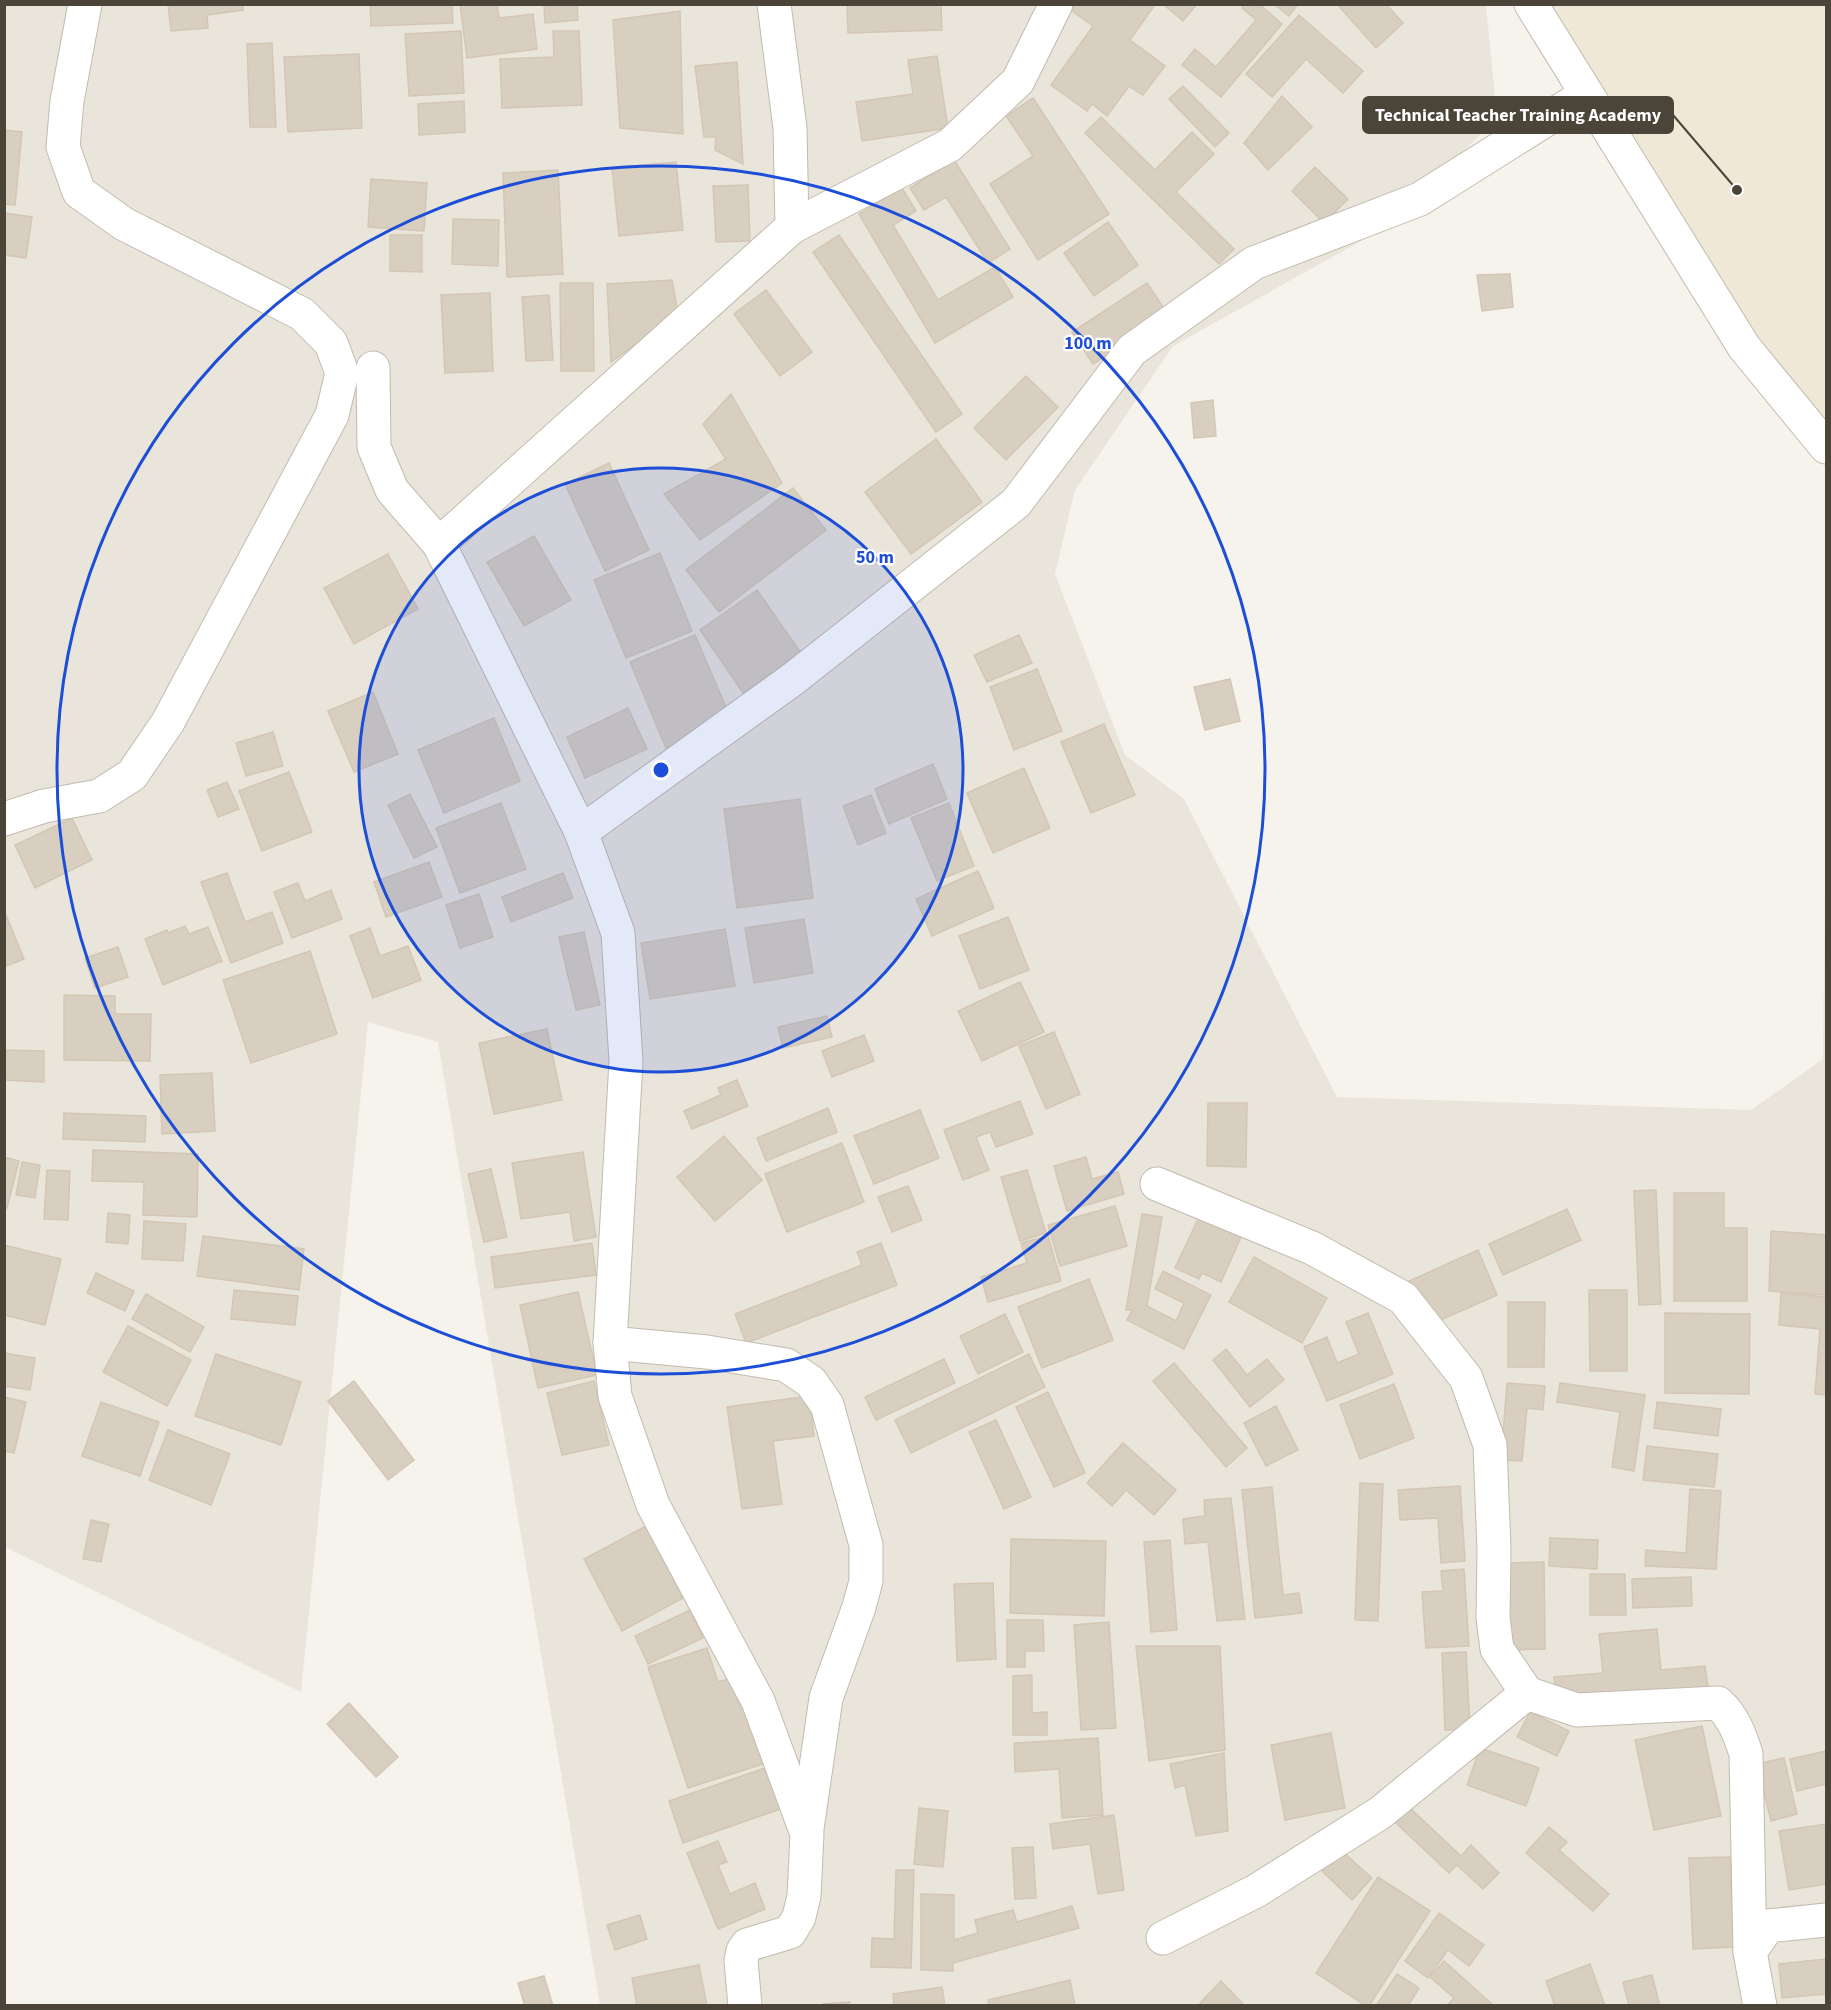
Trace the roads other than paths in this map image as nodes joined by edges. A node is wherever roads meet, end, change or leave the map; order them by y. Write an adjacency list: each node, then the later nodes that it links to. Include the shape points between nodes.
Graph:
1 (85, 4): 10 (street, via 67,101 63,147 79,192 124,224 302,314 331,343 342,373 332,415 168,722 132,775 99,796 44,806)
2 (774, 4): 6 (street, via 790,128)
3 (1056, 4): 6 (street, via 1018,81 950,145)
4 (1531, 4): 5 (street)
5 (1586, 95): 8 (street, via 1744,347); 11 (street, via 1420,199 1254,263 1132,350 1016,503 793,679)
6 (792, 227): 9 (street)
7 (373, 368): 9 (street, via 374,447 392,490)
8 (1827, 447)
9 (439, 544): 11 (street)
10 (4, 819)
11 (580, 832): 13 (street, via 618,933 626,1061)
12 (1156, 1184): 14 (street, via 1312,1248 1403,1298 1466,1378 1490,1445 1497,1650)
13 (610, 1343): 15 (street, via 615,1396 653,1505 758,1701); 15 (street, via 708,1352 786,1365 811,1382 827,1405 866,1545 866,1581 826,1698)
14 (1527, 1693): 17 (street, via 1380,1813 1256,1891); 18 (street, via 1577,1710 1718,1703 1726,1710 1746,1754)
15 (807, 1834): 19 (street, via 799,1917 790,1932 747,1945 743,1951)
16 (1827, 1920): 18 (street, via 1768,1926)
17 (1163, 1938)
18 (1750, 1952): 20 (street)
19 (745, 2006)
20 (1760, 2006)

